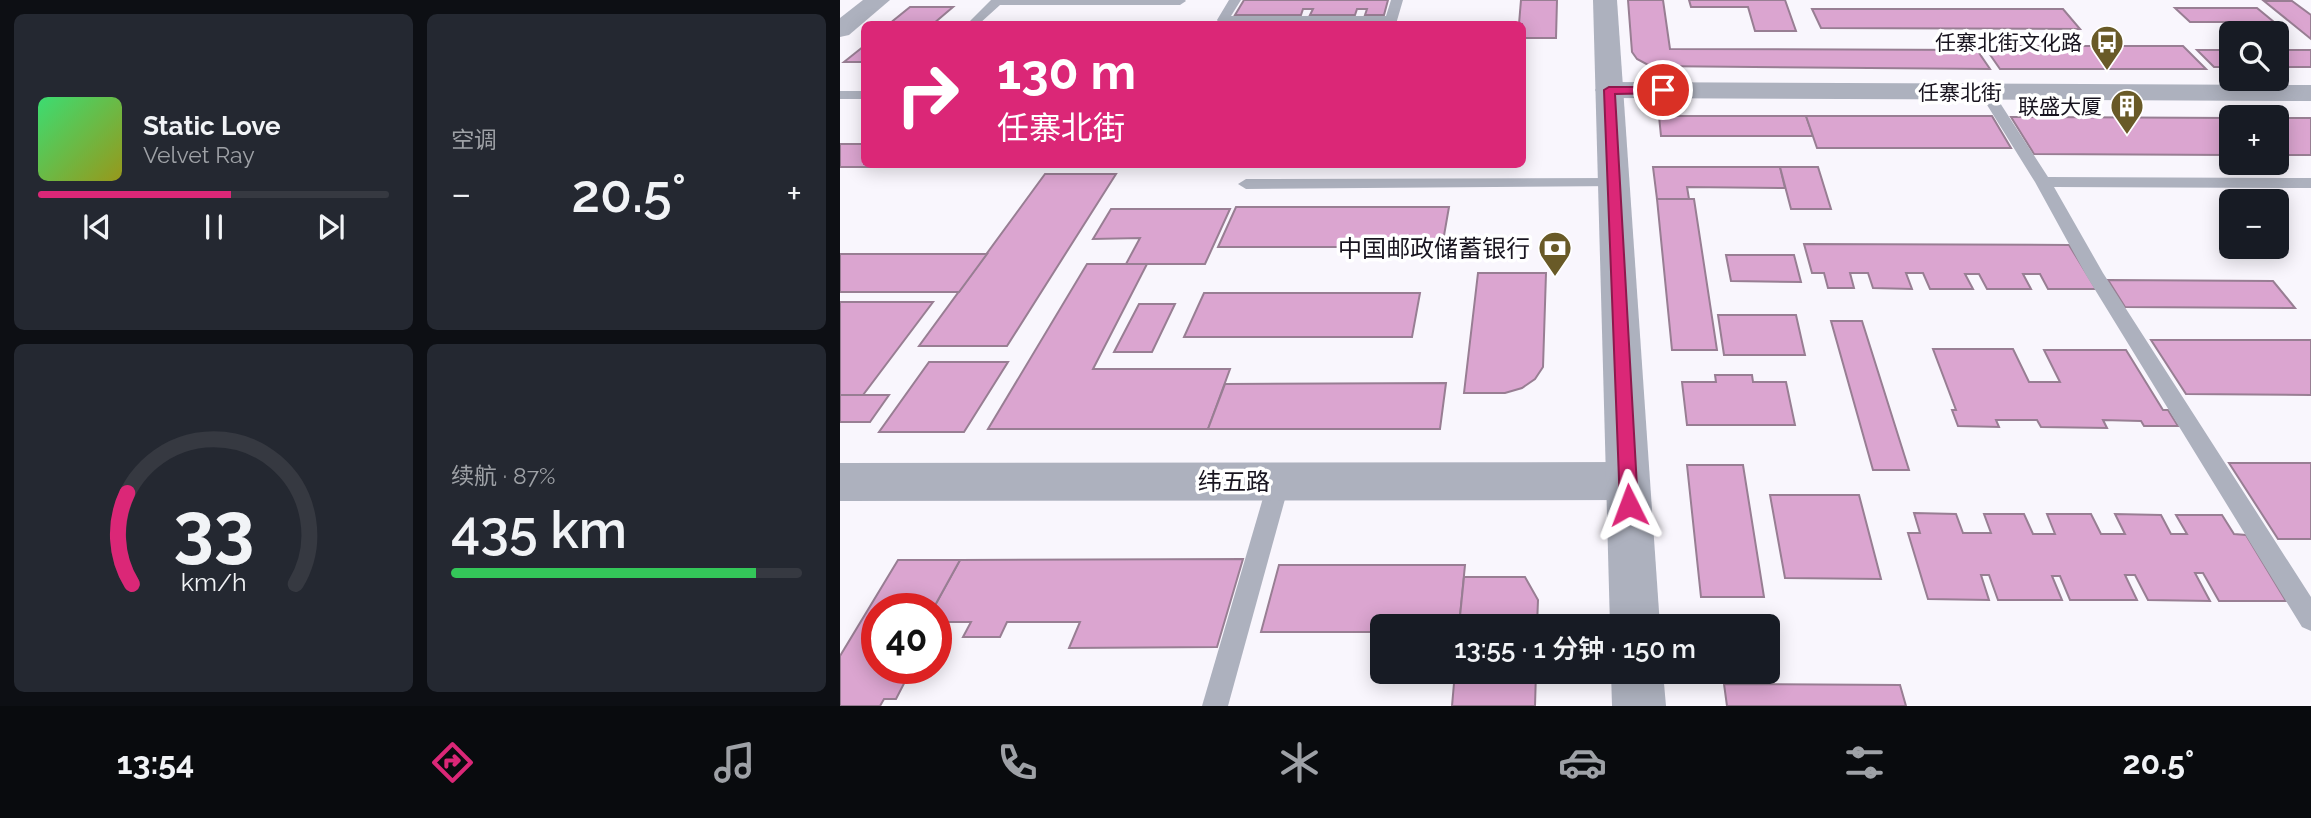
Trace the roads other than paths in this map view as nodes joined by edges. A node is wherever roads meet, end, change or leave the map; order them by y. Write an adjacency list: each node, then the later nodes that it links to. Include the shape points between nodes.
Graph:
1 (878, 0): 9 (street)
2 (1235, 0): 7 (lane, via 1223,20)
3 (1397, 0): 8 (lane)
4 (1605, 0): 10 (street)
5 (1180, 1): 6 (lane, via 998,1)
6 (976, 21)
7 (1306, 21)
8 (1390, 21)
9 (840, 30)
10 (1609, 90): 11 (street, 任寨北街); 15 (street)
11 (1986, 92): 12 (street, 任寨北街); 16 (lane)
12 (2311, 93)
13 (840, 95): 14 (lane)
14 (861, 95)
15 (1614, 183): 18 (lane); 20 (street)
16 (2043, 183): 17 (lane); 23 (lane, via 2095,275)
17 (2311, 183)
18 (1246, 184)
19 (1279, 481): 20 (street, 纬五路); 21 (street, 纬五路); 25 (lane)
20 (1628, 481): 22 (street)
21 (840, 482)
22 (1634, 614)
23 (2311, 619)
24 (1638, 684): 26 (street)
25 (1215, 706)
26 (1639, 706)

